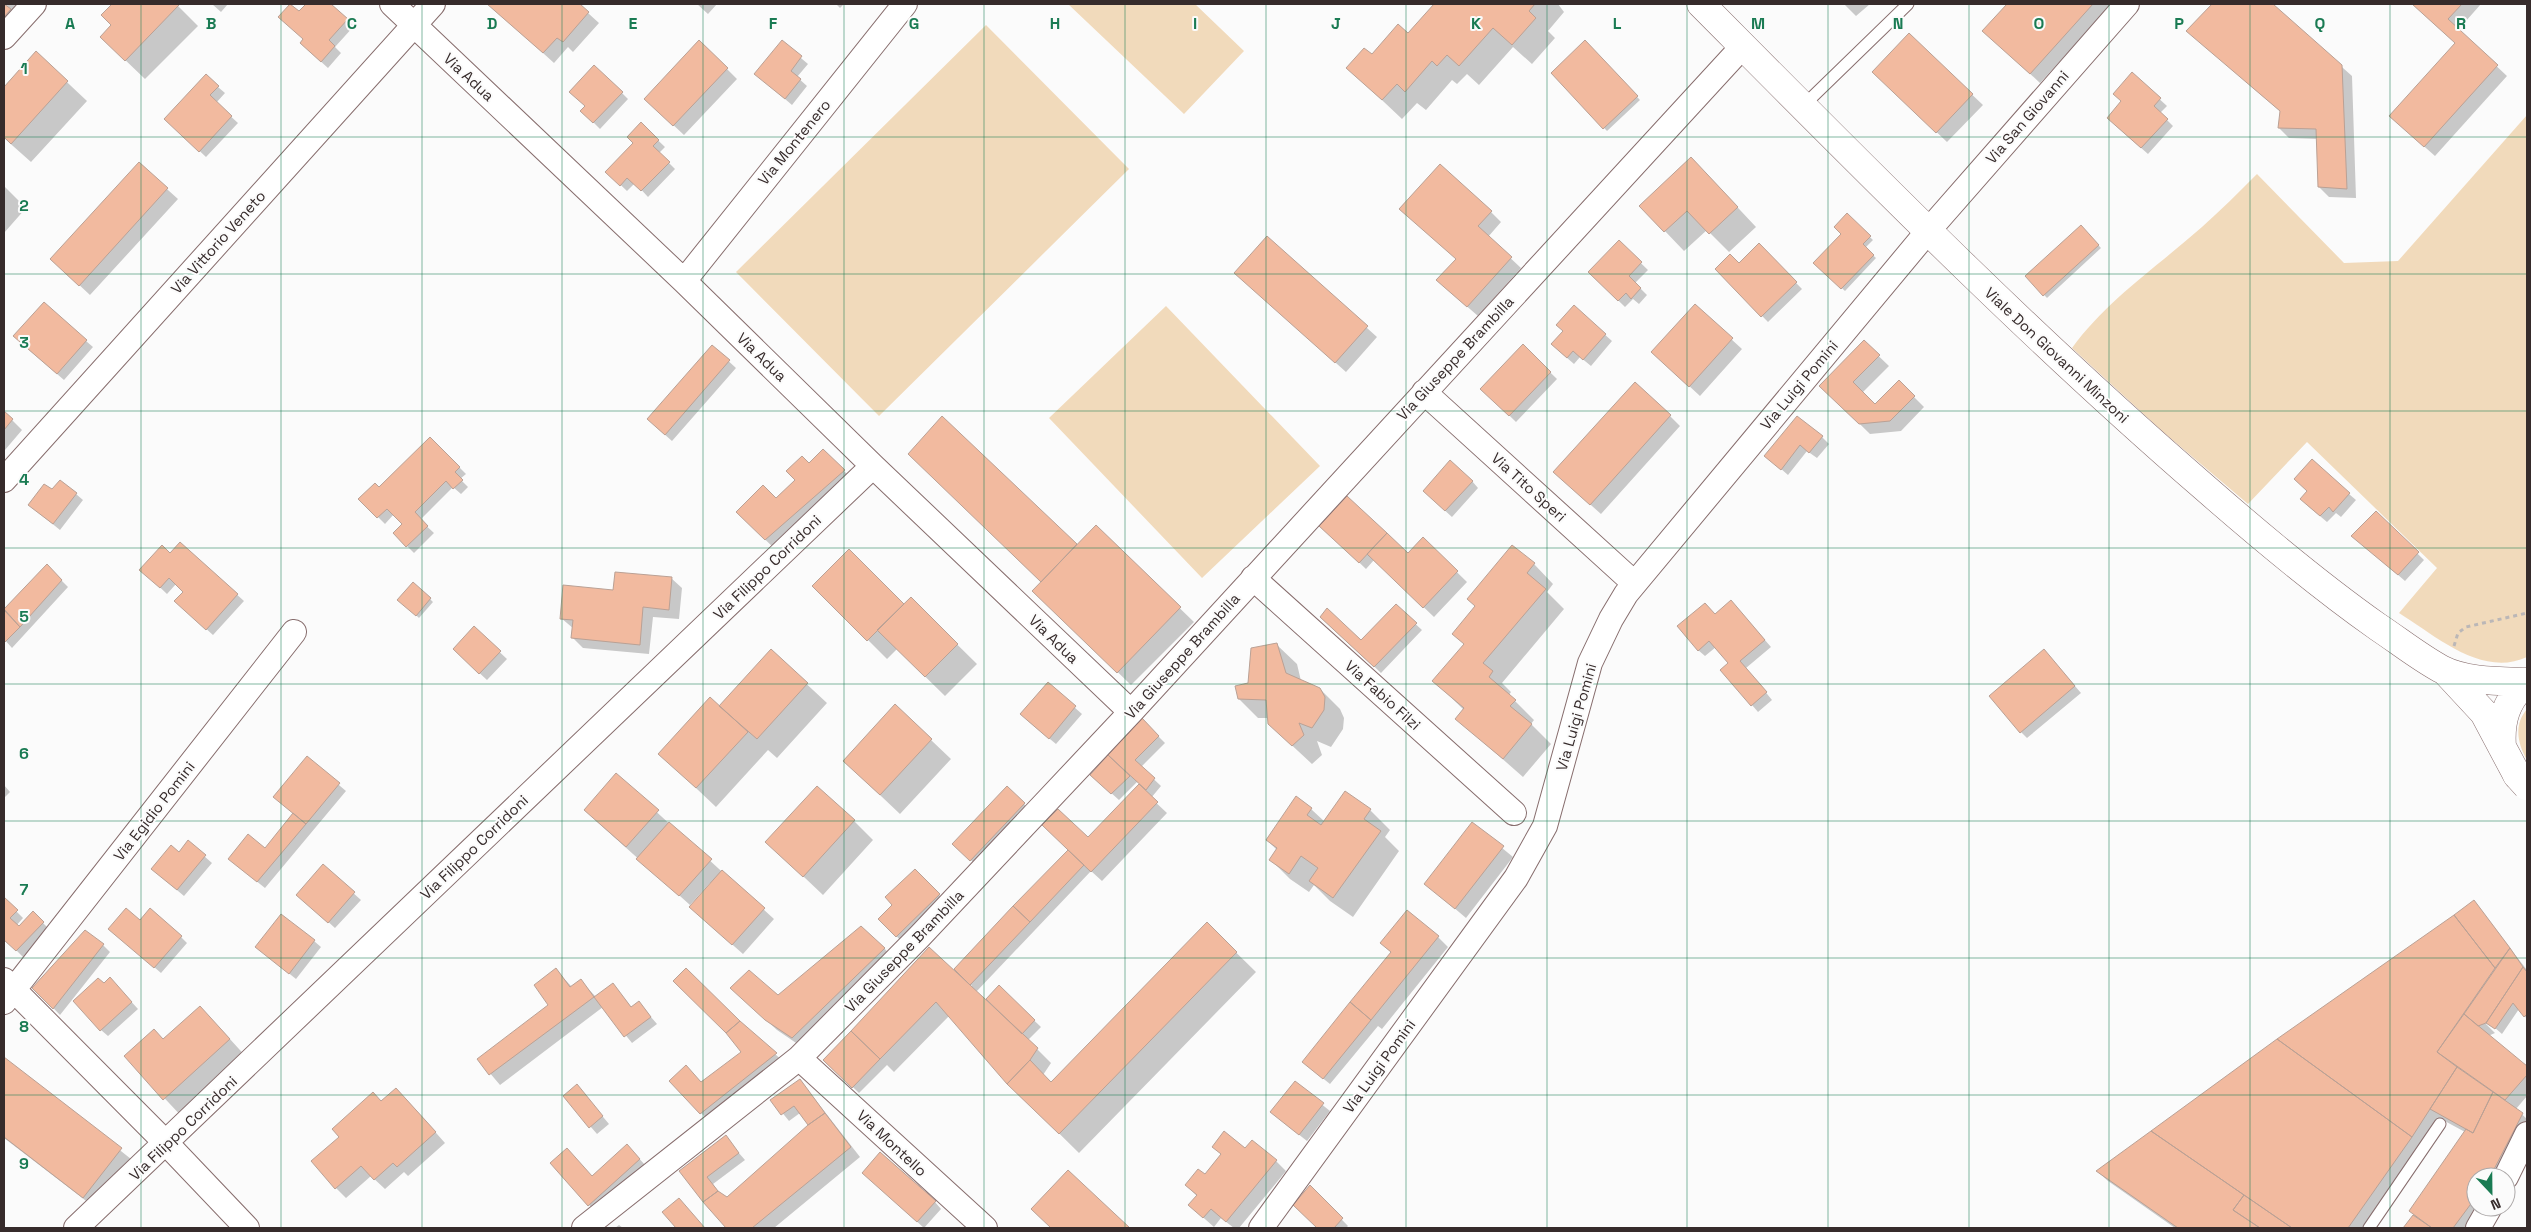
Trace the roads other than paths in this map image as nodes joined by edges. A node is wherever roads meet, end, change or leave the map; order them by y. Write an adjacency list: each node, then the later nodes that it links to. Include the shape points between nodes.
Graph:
1 (34, 4): 9 (street)
2 (392, 4): 8 (street, Via Adua)
3 (432, 4): 8 (street, Via Vittorio Veneto)
4 (905, 4): 13 (street, Via Montenero)
5 (1701, 4): 10 (street, Viale Don Giovanni Minzoni)
6 (1908, 4): 11 (lane)
7 (2127, 4): 12 (street, Via San Giovanni)
8 (414, 25): 13 (street, Via Adua); 16 (street, Via Vittorio Veneto)
9 (4, 37)
10 (1743, 46): 11 (street, Viale Don Giovanni Minzoni); 14 (street, Via Giuseppe Brambilla)
11 (1803, 106): 12 (street, Viale Don Giovanni Minzoni)
12 (1928, 231): 18 (street, Via Luigi Pomini); 20 (street, Viale Don Giovanni Minzoni, via 2106,403 2343,604)
13 (684, 281): 15 (street, Via Adua)
14 (1424, 392): 17 (street, Via Giuseppe Brambilla); 18 (street, Via Tito Speri)
15 (873, 466): 22 (street, Via Adua); 30 (street, Via Filippo Corridoni)
16 (4, 480)
17 (1253, 578): 22 (street, Via Giuseppe Brambilla); 25 (street, Via Fabio Filzi)
18 (1634, 582): 37 (street, Via Luigi Pomini, via 1611,619 1590,663 1550,812 1532,853)
19 (294, 632): 26 (street, Via Egidio Pomini)
20 (2449, 661): 21 (street, Viale Don Giovanni Minzoni, via 2490,680); 23 (street, Viale Don Giovanni Minzoni, via 2484,713)
21 (2527, 682): 23 (street, Viale Don Giovanni Minzoni, via 2513,696 2505,712)
22 (1131, 712): 27 (street, Via Giuseppe Brambilla, via 920,936)
23 (2502, 747): 24 (street, Viale Don Giovanni Minzoni)
24 (2522, 780)
25 (1514, 813)
26 (7, 990): 30 (street)
27 (799, 1058): 35 (street, Via Giuseppe Brambilla); 36 (street, Via Montello)
28 (2440, 1124): 38 (lane)
29 (2527, 1134): 31 (street)
30 (167, 1144): 33 (street, Via Filippo Corridoni); 34 (street)
31 (2511, 1167)
32 (2484, 1217): 39 (street)
33 (76, 1228)
34 (247, 1228)
35 (584, 1228)
36 (984, 1228)
37 (1261, 1228)
38 (2369, 1228)
39 (2478, 1228)

